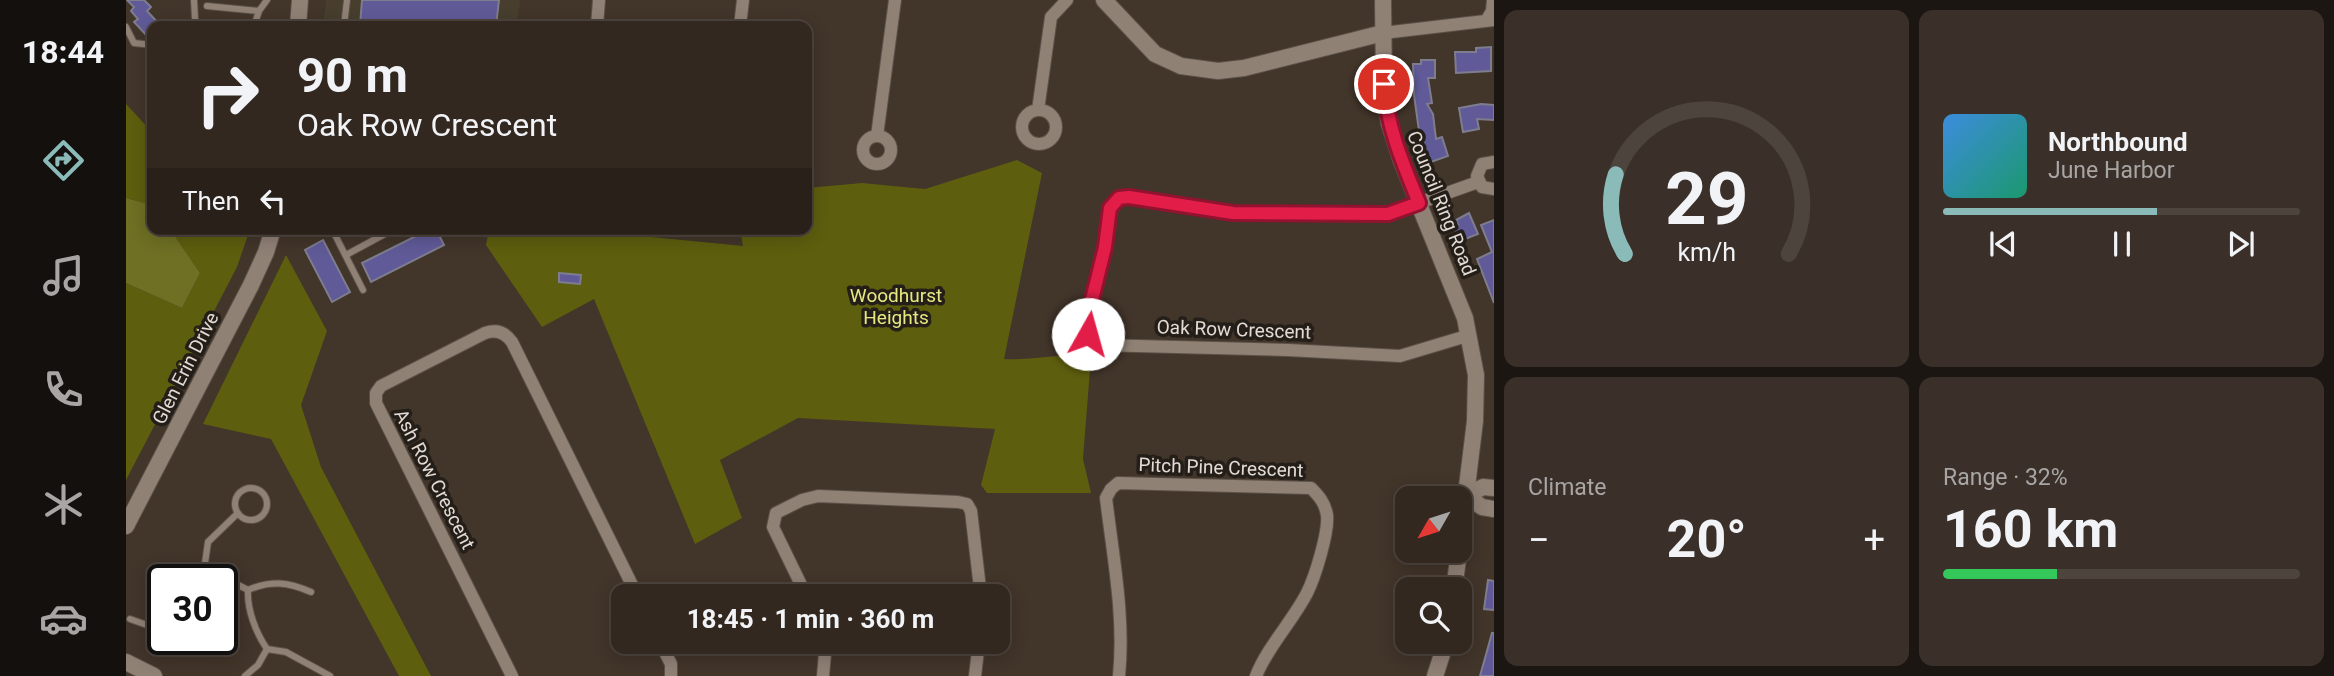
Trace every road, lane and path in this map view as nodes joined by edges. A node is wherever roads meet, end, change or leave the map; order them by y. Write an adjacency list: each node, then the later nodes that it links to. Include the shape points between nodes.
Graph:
1 (194, 0): 15 (lane)
2 (267, 0): 13 (lane)
3 (300, 0): 17 (street)
4 (347, 0): 18 (lane)
5 (600, 0): 19 (street)
6 (743, 0): 20 (street)
7 (895, 0): 27 (street)
8 (1067, 0): 26 (street, via 1051,17)
9 (1104, 0): 22 (street, via 1155,54 1181,66 1218,71)
10 (1383, 0): 22 (street, Council Ring Road)
11 (1493, 0): 14 (street)
12 (207, 6): 13 (lane)
13 (258, 11): 16 (lane)
14 (1490, 20): 22 (street)
15 (196, 21)
16 (255, 21)
17 (298, 21)
18 (345, 21)
19 (598, 21)
20 (741, 21)
21 (126, 27): 24 (lane)
22 (1383, 33): 31 (street, Council Ring Road, via 1389,123)
23 (126, 39): 24 (lane)
24 (134, 43): 25 (lane)
25 (147, 44)
26 (1038, 110)
27 (877, 136)
28 (1494, 162): 29 (street, via 1478,169)
29 (1478, 182): 30 (street); 31 (street, Oak Row Crescent)
30 (1494, 190)
31 (1419, 203): 37 (street, Council Ring Road); 37 (street, Oak Row Crescent, via 1388,214 1233,213 1119,198 1110,208 1086,324 1088,334 1099,345 1400,356)
32 (271, 235): 44 (street, Glen Erin Drive, via 254,278)
33 (335, 235): 35 (lane)
34 (376, 235): 35 (lane)
35 (346, 255): 36 (lane)
36 (363, 290)
37 (1470, 335): 38 (street, Council Ring Road, via 1476,387)
38 (1467, 486)
39 (1494, 488): 40 (street)
40 (1472, 493)
41 (1472, 500): 42 (street)
42 (1494, 509)
43 (238, 513): 43 (lane, via 234,503 243,489 254,488 264,494 266,510 258,518 247,519); 45 (lane, via 208,542)
44 (127, 527)
45 (206, 564)
46 (632, 584): 63 (street, Ash Row Crescent, via 506,335 485,333 381,386 376,403)
47 (801, 584): 48 (street, via 773,520 776,513 818,496 967,504)
48 (979, 584)
49 (238, 585): 50 (lane)
50 (248, 590): 51 (lane, via 275,582); 54 (lane, via 247,602)
51 (311, 592)
52 (130, 619): 53 (lane)
53 (147, 625)
54 (267, 649): 61 (lane); 62 (lane, via 286,652)
55 (666, 654): 64 (street)
56 (824, 654): 65 (street)
57 (978, 654): 66 (street)
58 (1442, 654): 69 (street)
59 (126, 662): 60 (street)
60 (154, 676)
61 (245, 676)
62 (330, 676)
63 (512, 676)
64 (671, 676)
65 (823, 676)
66 (975, 676)
67 (1119, 676): 68 (street, Pitch Pine Crescent, via 1120,618 1106,498 1118,482 1311,488 1321,498 1327,517 1320,559 1307,593)
68 (1256, 676)
69 (1435, 676)

